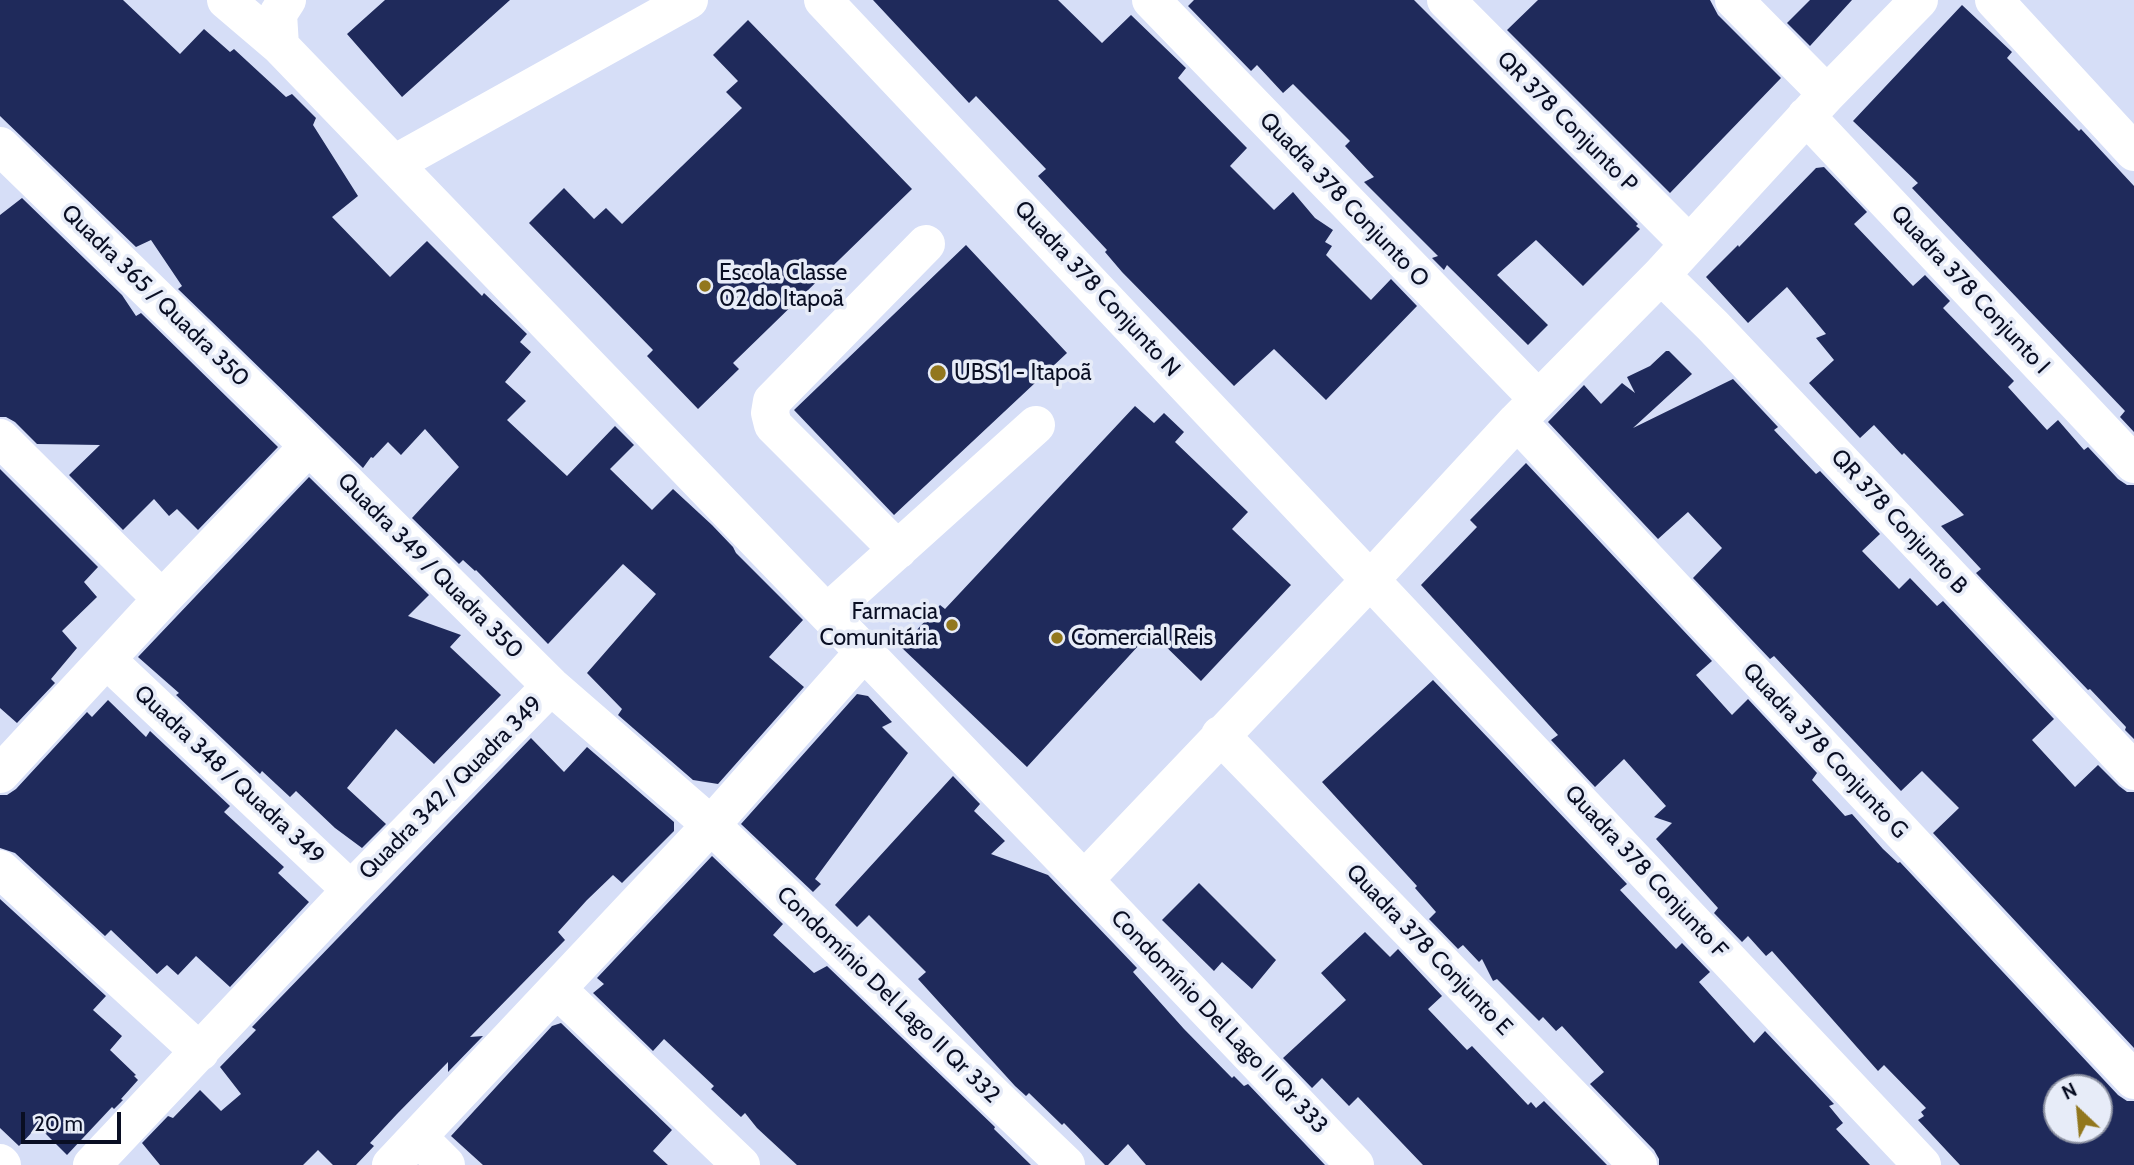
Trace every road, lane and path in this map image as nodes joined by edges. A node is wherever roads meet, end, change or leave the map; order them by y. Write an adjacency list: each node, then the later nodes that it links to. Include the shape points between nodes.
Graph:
1 (226, 0): 10 (street, Condomínio Del Lago II Qr 333)
2 (287, 0): 10 (street, via 278,14)
3 (689, 0): 14 (street)
4 (823, 0): 24 (street, Quadra 378 Conjunto N)
5 (1151, 0): 18 (street, Quadra 378 Conjunto O)
6 (1446, 0): 16 (street, QR 378 Conjunto P)
7 (1734, 0): 11 (street, Quadra 378 Conjunto I)
8 (1919, 0): 11 (street)
9 (1994, 0): 13 (street)
10 (280, 46): 14 (street, Condomínio Del Lago II Qr 333)
11 (1816, 105): 16 (street); 22 (street, Quadra 378 Conjunto I)
12 (0, 146): 21 (street, Quadra 365 / Quadra 350)
13 (2134, 152)
14 (394, 164): 26 (street, Condomínio Del Lago II Qr 333)
15 (926, 244): 23 (street, via 772,401 770,413 774,425)
16 (1689, 244): 17 (street)
17 (1661, 275): 18 (street); 32 (street, QR 378 Conjunto B)
18 (1527, 410): 24 (street); 39 (street, Quadra 378 Conjunto G)
19 (1036, 425): 23 (street)
20 (0, 438): 25 (street)
21 (309, 446): 25 (street); 29 (street, Quadra 349 / Quadra 350)
22 (2134, 464)
23 (898, 550): 26 (street)
24 (1371, 579): 30 (street); 48 (street, Quadra 378 Conjunto F)
25 (162, 598): 28 (street)
26 (827, 614): 27 (street, Condomínio Del Lago II Qr 333)
27 (864, 652): 33 (street); 35 (street, Condomínio Del Lago II Qr 333)
28 (107, 660): 31 (street); 36 (street, Quadra 348 / Quadra 349)
29 (551, 687): 33 (street, Quadra 349 / Quadra 350); 36 (street, Quadra 342 / Quadra 349)
30 (1220, 735): 35 (street); 47 (street, Quadra 378 Conjunto E)
31 (6, 755)
32 (2134, 771)
33 (711, 825): 37 (street); 45 (street, Condomínio Del Lago II Qr 332)
34 (0, 869): 38 (street)
35 (1084, 880): 46 (street, Condomínio Del Lago II Qr 333)
36 (351, 890): 38 (street, Quadra 342 / Quadra 349)
37 (556, 989): 40 (street); 44 (street)
38 (200, 1052): 41 (street, Quadra 342 / Quadra 349)
39 (2134, 1080)
40 (418, 1137): 42 (street); 43 (street)
41 (92, 1165)
42 (391, 1165)
43 (446, 1165)
44 (741, 1165)
45 (1066, 1165)
46 (1355, 1165)
47 (1638, 1165)
48 (1922, 1165)

